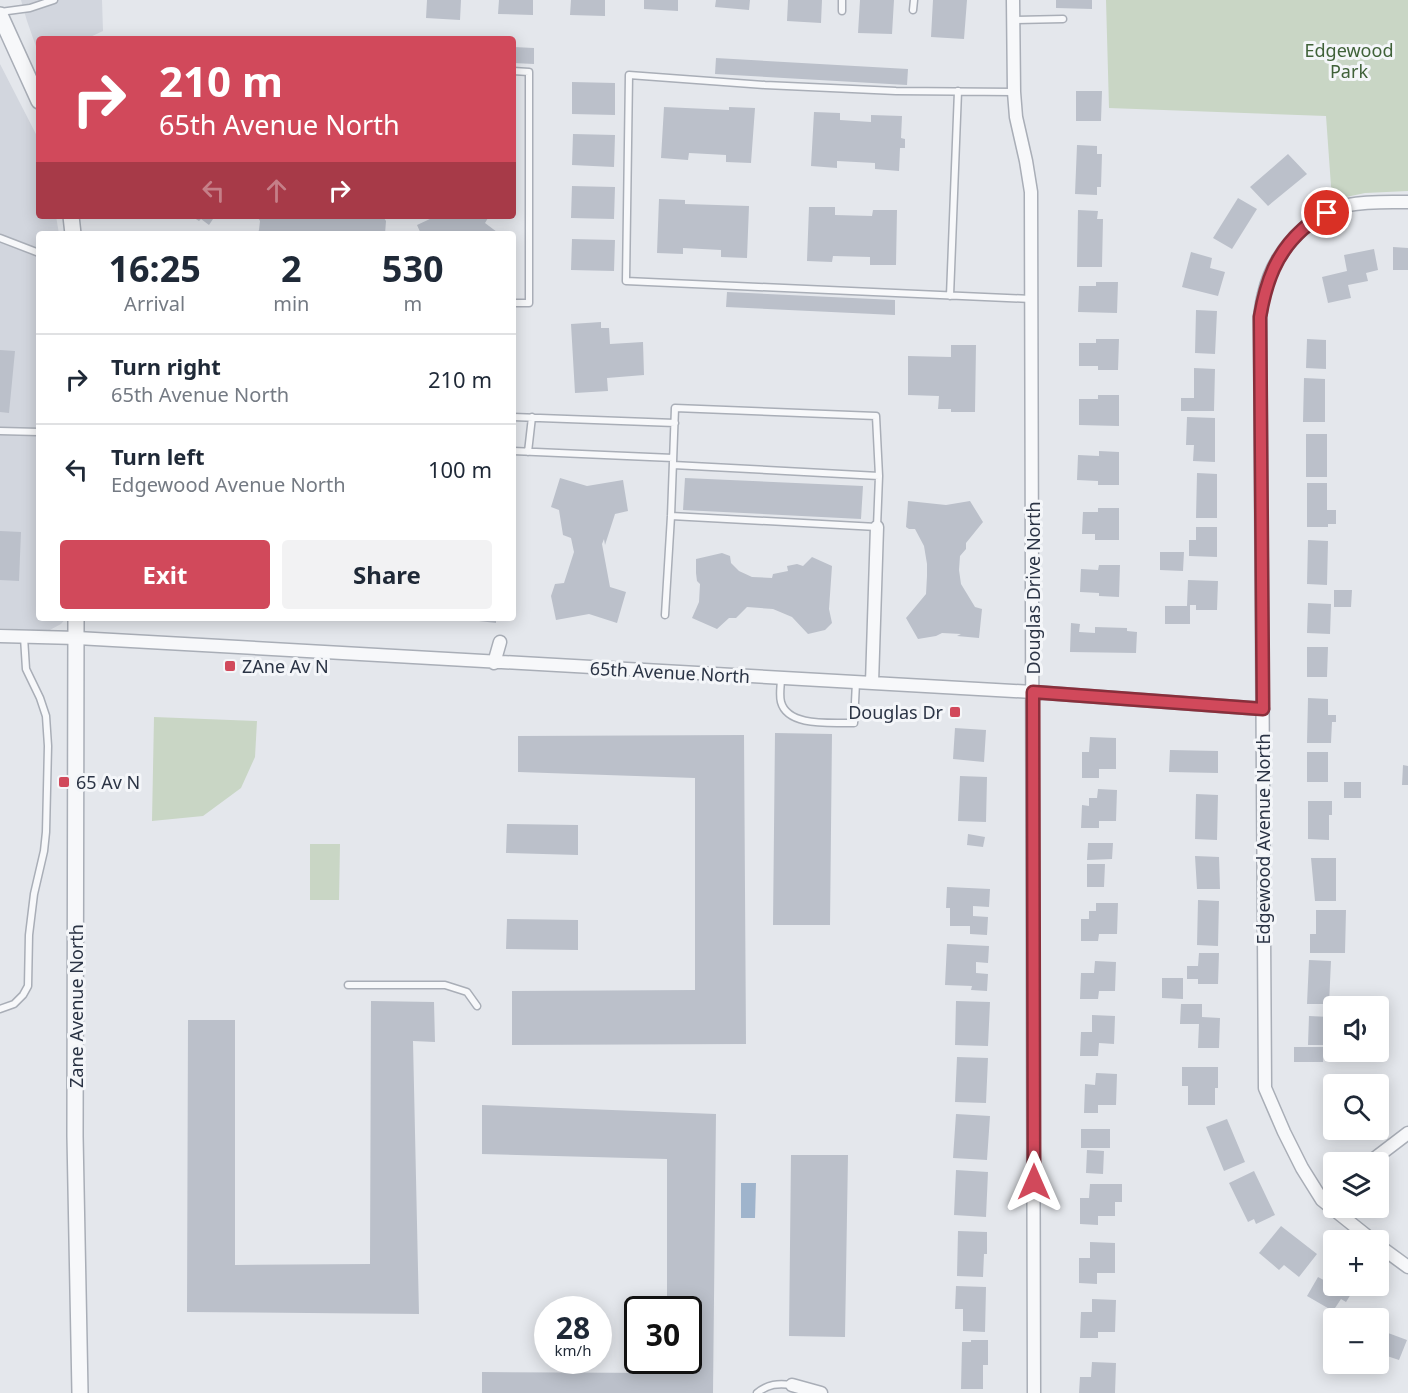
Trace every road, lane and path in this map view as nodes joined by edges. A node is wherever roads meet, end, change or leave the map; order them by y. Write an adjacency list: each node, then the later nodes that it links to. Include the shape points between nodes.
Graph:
1 (54, 0): 5 (lane)
2 (842, 0): 7 (lane)
3 (914, 0): 6 (lane)
4 (1013, 0): 10 (street, Douglas Drive North)
5 (35, 3): 8 (lane)
6 (913, 10)
7 (842, 11)
8 (0, 14): 13 (street)
9 (1063, 19): 10 (lane)
10 (1013, 20): 14 (street, Douglas Drive North)
11 (516, 71): 20 (lane, via 529,72 529,303)
12 (958, 91): 14 (lane); 18 (lane); 18 (lane, via 765,85 630,75 626,281)
13 (36, 92)
14 (1014, 92): 19 (street, Douglas Drive North, via 1031,192)
15 (1408, 202): 43 (street, Edgewood Avenue North, via 1348,205 1327,213 1287,245 1264,292 1260,317)
16 (0, 238): 17 (lane)
17 (36, 252)
18 (950, 296): 19 (lane)
19 (1032, 299): 42 (street, Douglas Drive North)
20 (516, 303)
21 (516, 417): 22 (lane)
22 (532, 417): 23 (lane); 27 (lane)
23 (675, 423): 28 (lane); 29 (lane, via 675,408 876,416)
24 (0, 431): 25 (lane)
25 (36, 432)
26 (516, 451): 27 (lane)
27 (528, 452): 28 (lane)
28 (673, 462): 29 (lane); 30 (lane)
29 (879, 476): 31 (lane)
30 (671, 516): 31 (lane); 32 (lane)
31 (878, 527): 41 (street)
32 (665, 615)
33 (76, 621): 36 (street, Zane Avenue North)
34 (0, 636): 35 (street, 65th Avenue North)
35 (24, 637): 36 (street, 65th Avenue North); 46 (lane, via 26,669 46,716 45,851 34,894 28,986 14,1004)
36 (77, 638): 38 (street, 65th Avenue North); 54 (street, Zane Avenue North, via 75,1136)
37 (500, 642): 38 (street)
38 (494, 663): 39 (street, 65th Avenue North)
39 (781, 678): 40 (street, 65th Avenue North); 40 (lane, via 780,702 792,716 803,721 854,723)
40 (856, 682): 41 (street, 65th Avenue North)
41 (872, 683): 42 (street, 65th Avenue North)
42 (1033, 692): 43 (street, 65th Avenue North); 57 (street, Douglas Drive North)
43 (1263, 709): 49 (street, Edgewood Avenue North, via 1265,1088 1302,1168)
44 (348, 985): 45 (lane, via 445,985 467,992)
45 (477, 1006)
46 (0, 1009)
47 (1408, 1133): 48 (street)
48 (1383, 1152)
49 (1322, 1200): 50 (street, Edgewood Avenue North)
50 (1360, 1230)
51 (1389, 1253): 52 (street)
52 (1408, 1267)
53 (792, 1385): 55 (lane, via 771,1385); 56 (street)
54 (80, 1393)
55 (757, 1393)
56 (821, 1393)
57 (1034, 1393)

